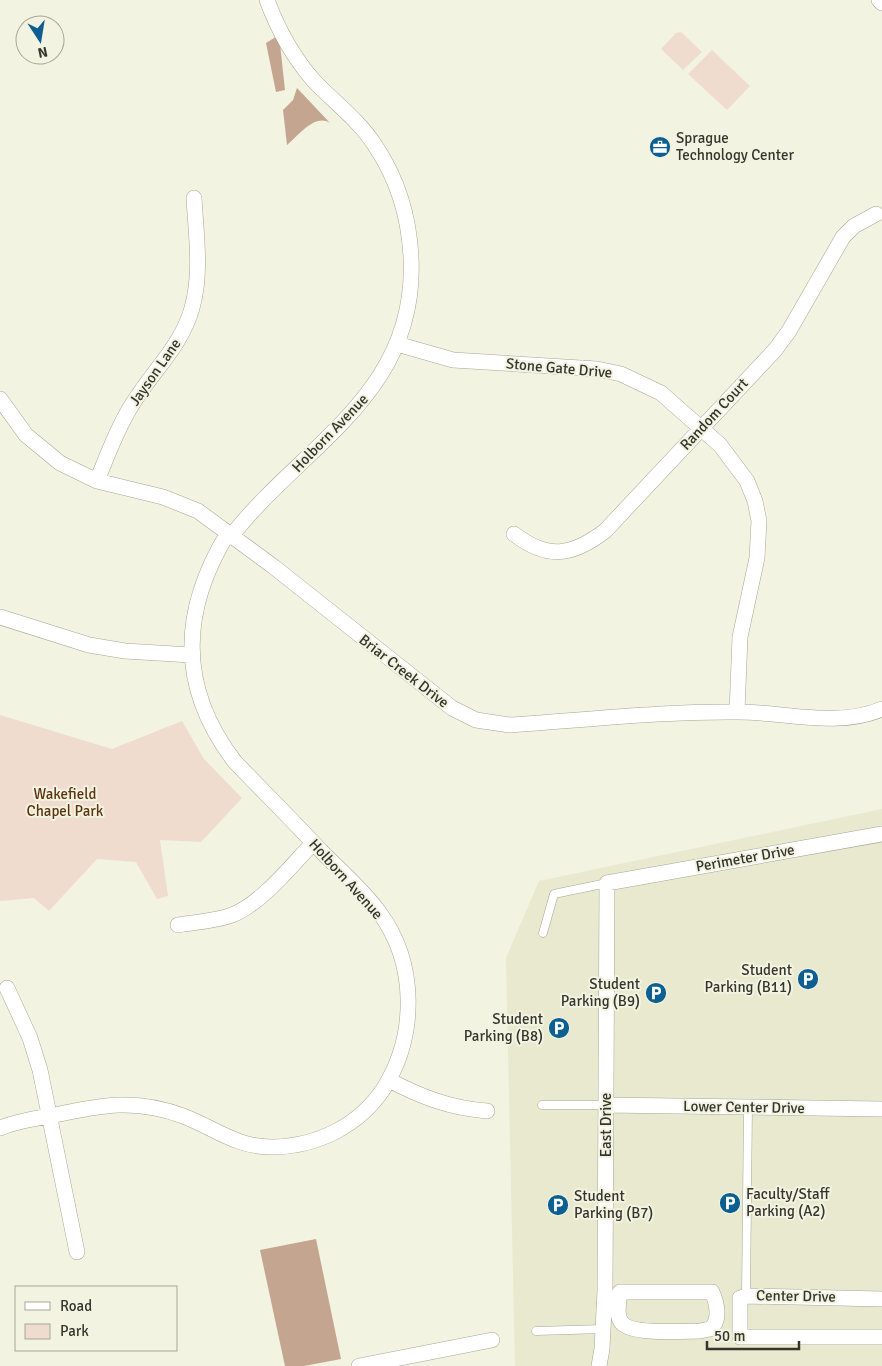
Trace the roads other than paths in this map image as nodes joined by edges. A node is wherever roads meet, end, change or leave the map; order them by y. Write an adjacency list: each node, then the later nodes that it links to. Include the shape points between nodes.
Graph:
1 (267, 0): 6 (street, Holborn Avenue, via 284,39 298,60 314,81 365,132 388,167 399,192 406,218 412,269 405,320)
2 (879, 0): 3 (street)
3 (882, 3)
4 (194, 198): 9 (street, Jayson Lane, via 197,264 192,308 174,348 130,407)
5 (876, 214): 8 (street, Random Court, via 854,226 844,237 790,331)
6 (397, 344): 8 (street, Stone Gate Drive, via 453,360 597,369 621,374 661,393); 10 (street, Holborn Avenue, via 386,368 355,411)
7 (0, 399): 9 (street, Briar Creek Drive, via 26,435 41,449)
8 (702, 428): 11 (street, Random Court, via 592,541 577,548 551,552 527,544); 15 (street, Stone Gate Drive, via 742,473 755,501 759,521 757,558 740,637)
9 (97, 481): 10 (street, Briar Creek Drive, via 180,502)
10 (230, 534): 13 (street, Holborn Avenue, via 204,576 196,600); 15 (street, Briar Creek Drive, via 452,708 476,720 510,725)
11 (514, 534)
12 (0, 617): 13 (street, via 89,645)
13 (192, 655): 17 (street, Holborn Avenue, via 202,707 222,746)
14 (882, 709): 15 (street, Briar Creek Drive, via 833,719)
15 (737, 712)
16 (882, 834): 18 (street, Perimeter Drive)
17 (314, 843): 19 (street, via 242,911); 22 (street, Holborn Avenue, via 379,912 400,952 408,993 408,1016 405,1039)
18 (607, 883): 20 (lane, via 554,894); 24 (street, East Drive)
19 (178, 925)
20 (543, 933)
21 (7, 988): 28 (street, via 30,1038)
22 (389, 1080): 27 (street, via 446,1106); 28 (street, Holborn Avenue, via 367,1109 351,1122 326,1136 292,1146 262,1146 232,1140 184,1116 144,1105 100,1106)
23 (542, 1105): 24 (lane)
24 (606, 1105): 25 (street, Lower Center Drive); 31 (street, East Drive)
25 (748, 1107): 26 (street, Lower Center Drive); 32 (lane)
26 (882, 1109)
27 (487, 1111)
28 (50, 1116): 29 (street, Holborn Avenue); 30 (street)
29 (0, 1128)
30 (77, 1252)
31 (613, 1292): 34 (street); 34 (street, via 712,1292 716,1305 714,1326 705,1330 633,1330); 35 (street, East Drive)
32 (746, 1296): 33 (street, Center Drive, via 822,1292 857,1293); 37 (street, Center Drive, via 740,1298 740,1337)
33 (882, 1299)
34 (622, 1324): 35 (street)
35 (604, 1329): 36 (lane); 40 (street, East Drive)
36 (536, 1331)
37 (882, 1337)
38 (492, 1340): 39 (street)
39 (359, 1366)
40 (599, 1366)

